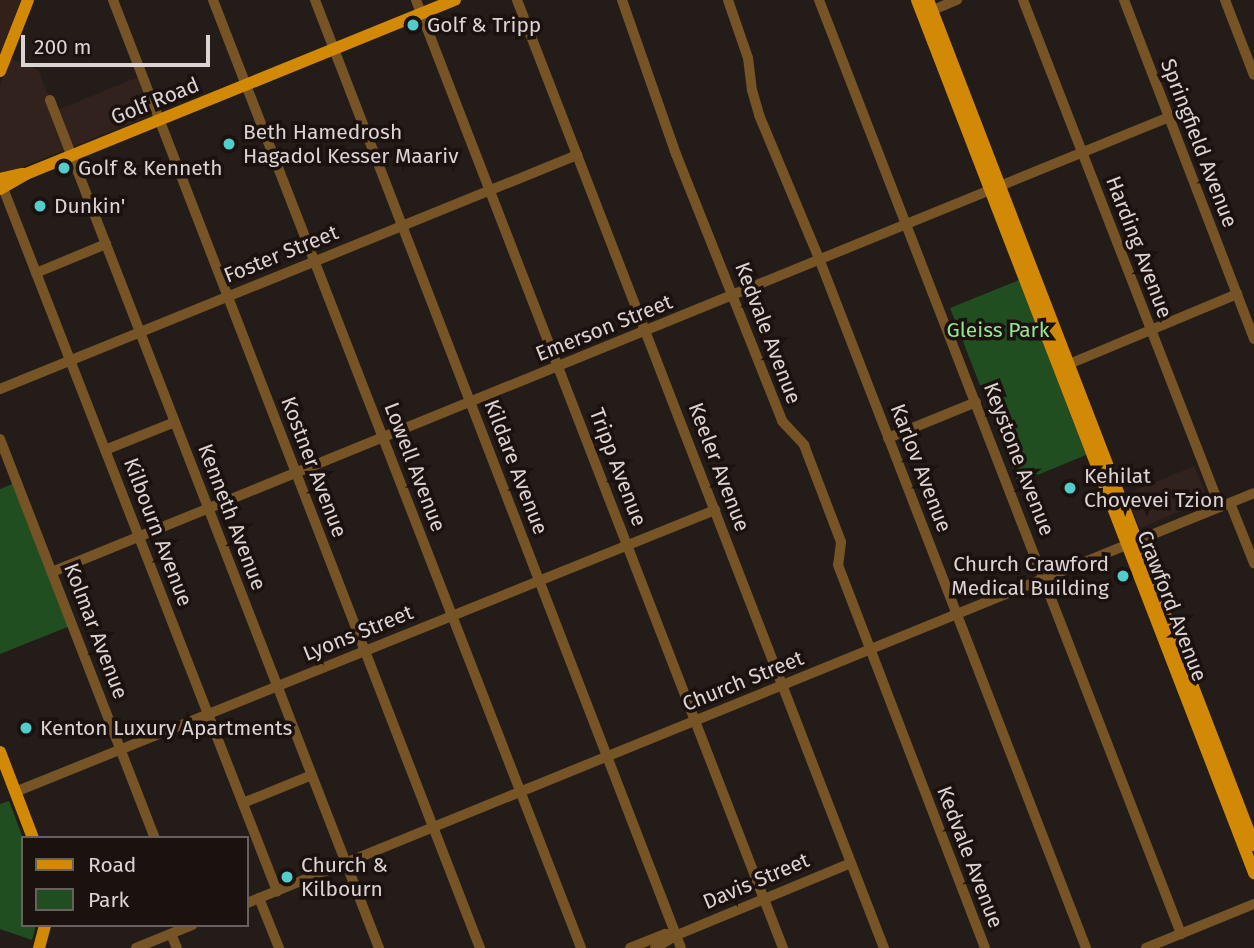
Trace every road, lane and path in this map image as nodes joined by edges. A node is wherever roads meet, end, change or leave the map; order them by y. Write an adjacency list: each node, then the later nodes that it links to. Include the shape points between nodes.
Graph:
1 (28, 0): 19 (main road)
2 (113, 0): 24 (street, Kostner Avenue)
3 (213, 0): 21 (street, Lowell Avenue)
4 (315, 0): 18 (street, Kildare Avenue)
5 (416, 0): 17 (street, Tripp Avenue)
6 (455, 0): 17 (main road, Golf Road)
7 (517, 0): 27 (street, Keeler Avenue)
8 (622, 0): 39 (street, Kedvale Avenue, via 676,154)
9 (728, 0): 35 (street, Karlov Avenue, via 748,58 756,105)
10 (819, 0): 32 (street, Keystone Avenue)
11 (917, 0): 16 (main road, Crawford Avenue)
12 (957, 0): 16 (street)
13 (1023, 0): 25 (street, Harding Avenue)
14 (1124, 0): 23 (street, Springfield Avenue)
15 (1225, 0): 20 (street)
16 (928, 8): 29 (main road, Crawford Avenue)
17 (421, 14): 18 (main road, Golf Road); 30 (street, Tripp Avenue)
18 (334, 49): 21 (main road, Golf Road); 31 (street, Kildare Avenue)
19 (0, 71)
20 (1254, 75)
21 (246, 85): 24 (main road, Golf Road); 34 (street, Lowell Avenue)
22 (50, 100): 26 (street, Kenneth Avenue)
23 (1169, 117): 25 (street, Emerson Street); 37 (street, Springfield Avenue)
24 (159, 120): 26 (main road, Golf Road); 38 (street, Kostner Avenue)
25 (1082, 153): 29 (street, Emerson Street); 40 (street, Harding Avenue)
26 (71, 155): 28 (main road, Golf Road); 33 (street, Kenneth Avenue)
27 (578, 155): 30 (street, Foster Street); 42 (street, Keeler Avenue)
28 (1, 185): 36 (street, Kilbourn Avenue)
29 (996, 189): 32 (street, Emerson Street); 45 (main road, Crawford Avenue)
30 (490, 190): 31 (street, Foster Street); 46 (street, Tripp Avenue)
31 (402, 226): 34 (street, Foster Street); 49 (street, Kildare Avenue)
32 (907, 226): 35 (street, Emerson Street); 48 (street, Keystone Avenue)
33 (106, 244): 36 (street); 41 (street, Kenneth Avenue)
34 (315, 261): 38 (street, Foster Street); 51 (street, Lowell Avenue)
35 (820, 261): 39 (street, Emerson Street); 52 (street, Karlov Avenue)
36 (36, 273): 44 (street, Kilbourn Avenue)
37 (1237, 294): 40 (street); 43 (street, Springfield Avenue)
38 (228, 296): 41 (street, Foster Street); 55 (street, Kostner Avenue)
39 (733, 296): 42 (street, Emerson Street); 69 (street, Kedvale Avenue, via 782,421 804,445 841,542 838,565)
40 (1151, 330): 45 (street); 57 (street, Harding Avenue)
41 (140, 332): 44 (street, Foster Street); 50 (street, Kenneth Avenue)
42 (646, 332): 46 (street, Emerson Street); 59 (street, Keeler Avenue)
43 (1254, 339)
44 (70, 360): 47 (street, Foster Street); 54 (street, Kilbourn Avenue)
45 (1064, 366): 61 (main road, Crawford Avenue)
46 (558, 367): 49 (street, Emerson Street); 62 (street, Tripp Avenue)
47 (0, 389)
48 (976, 401): 52 (street); 65 (street, Keystone Avenue)
49 (471, 403): 51 (street, Emerson Street); 66 (street, Kildare Avenue)
50 (175, 422): 54 (street); 58 (street, Kenneth Avenue)
51 (383, 438): 55 (street, Emerson Street); 68 (street, Lowell Avenue)
52 (888, 438): 67 (street, Karlov Avenue)
53 (0, 439): 64 (street, Kolmar Avenue)
54 (105, 450): 60 (street, Kilbourn Avenue)
55 (296, 473): 58 (street, Emerson Street); 70 (street, Kostner Avenue)
56 (1254, 493): 57 (street, Church Street)
57 (1225, 505): 61 (street, Church Street); 63 (street, Harding Avenue)
58 (208, 509): 60 (street, Emerson Street); 71 (street, Kenneth Avenue)
59 (715, 510): 62 (street, Lyons Street); 72 (street, Keeler Avenue)
60 (139, 537): 64 (street, Emerson Street); 73 (street, Kilbourn Avenue)
61 (1133, 544): 65 (street, Church Street); 75 (main road, Crawford Avenue)
62 (627, 545): 66 (street, Lyons Street); 74 (street, Tripp Avenue)
63 (1253, 558)
64 (52, 572): 76 (street, Kolmar Avenue)
65 (1045, 579): 67 (street, Church Street); 98 (street, Keystone Avenue)
66 (540, 580): 68 (street, Lyons Street); 78 (street, Kildare Avenue)
67 (958, 615): 69 (street, Church Street); 113 (street, Karlov Avenue)
68 (452, 616): 70 (street, Lyons Street); 81 (street, Lowell Avenue)
69 (871, 650): 72 (street, Church Street); 112 (street, Kedvale Avenue)
70 (365, 651): 71 (street, Lyons Street); 83 (street, Kostner Avenue)
71 (277, 686): 73 (street, Lyons Street); 79 (street, Kenneth Avenue)
72 (783, 686): 74 (street, Church Street); 88 (street, Keeler Avenue)
73 (208, 714): 76 (street, Lyons Street); 82 (street, Kilbourn Avenue)
74 (695, 721): 78 (street, Church Street); 92 (street, Tripp Avenue)
75 (1201, 722): 86 (main road, Crawford Avenue); 89 (main road, Crawford Avenue)
76 (121, 749): 80 (street, Lyons Street); 85 (street, Kolmar Avenue)
77 (0, 752): 80 (main road)
78 (608, 757): 81 (street, Church Street); 99 (street, Kildare Avenue)
79 (312, 775): 82 (street); 87 (street, Kenneth Avenue)
80 (15, 792): 84 (main road)
81 (520, 792): 83 (street, Church Street); 106 (street, Lowell Avenue)
82 (243, 803): 90 (street, Kilbourn Avenue)
83 (433, 827): 87 (street, Church Street); 105 (street, Kostner Avenue)
84 (32, 836)
85 (154, 836)
86 (1254, 845)
87 (346, 863): 90 (street, Church Street); 104 (street, Kenneth Avenue)
88 (851, 863): 92 (street, Davis Street); 111 (street, Keeler Avenue)
89 (1254, 873)
90 (277, 891): 91 (street, Church Street)
91 (259, 898): 93 (street, Church Street); 103 (street)
92 (764, 899): 99 (street, Davis Street); 110 (street, Tripp Avenue)
93 (248, 903)
94 (1254, 904): 98 (street)
95 (44, 927): 100 (main road)
96 (188, 927): 97 (street)
97 (172, 934): 101 (street); 102 (street)
98 (1181, 934): 114 (street)
99 (677, 935): 107 (street, Davis Street, via 665,934); 108 (street, Davis Street); 109 (street, Kildare Avenue)
100 (39, 948)
101 (136, 948)
102 (177, 948)
103 (279, 948)
104 (379, 948)
105 (480, 948)
106 (581, 948)
107 (630, 948)
108 (655, 948)
109 (681, 948)
110 (783, 948)
111 (884, 948)
112 (985, 948)
113 (1086, 948)
114 (1146, 948)

